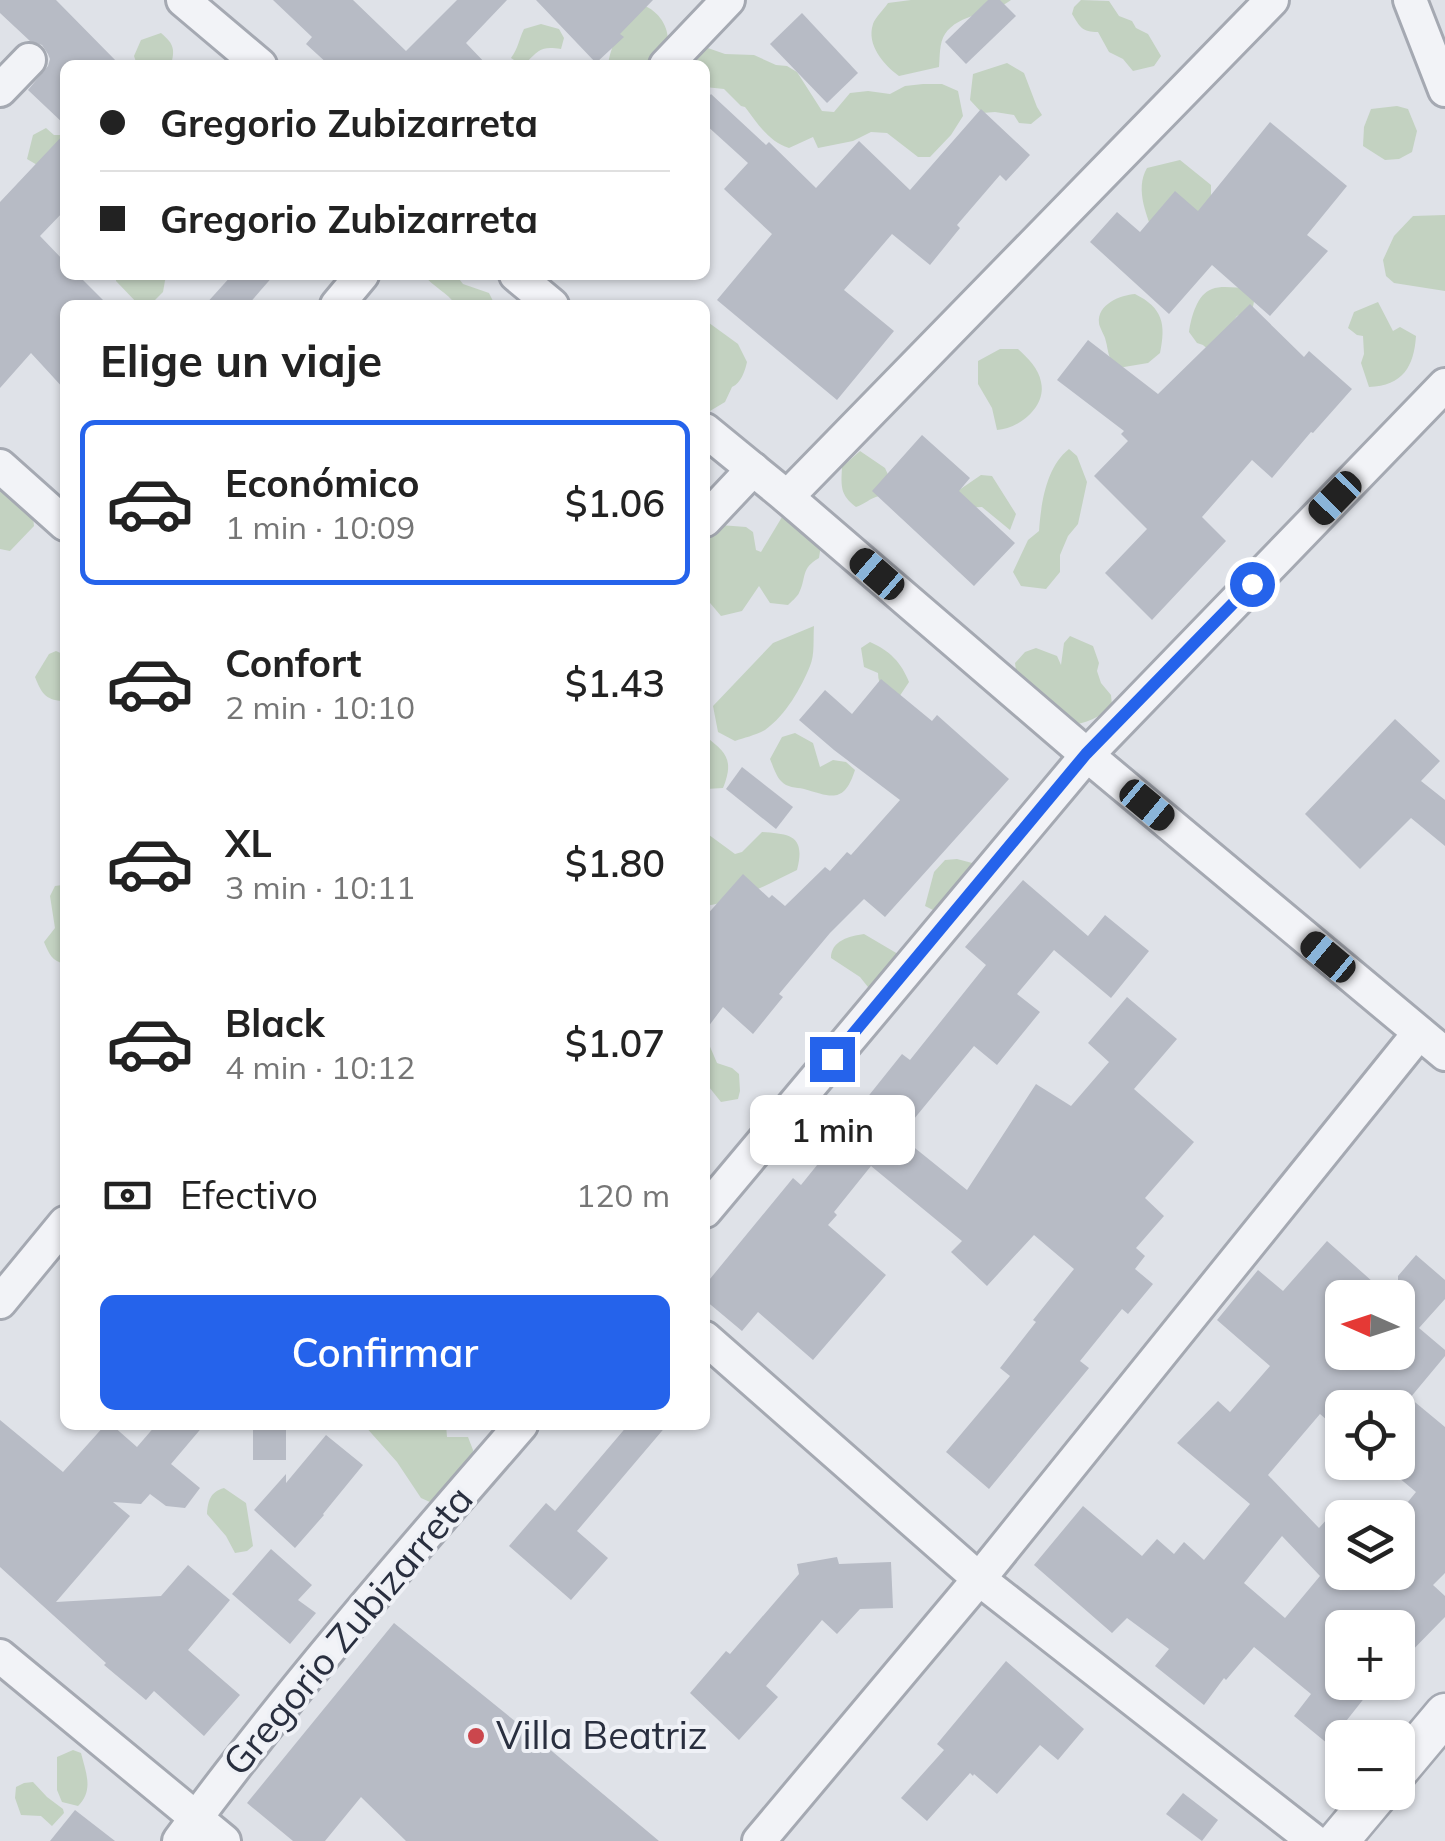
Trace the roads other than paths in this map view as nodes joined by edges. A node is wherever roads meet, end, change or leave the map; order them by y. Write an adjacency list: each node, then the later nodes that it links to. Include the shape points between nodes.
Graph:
1 (184, 0): 6 (street)
2 (728, 0): 7 (street)
3 (1272, 0): 18 (street)
4 (1410, 0): 9 (street)
5 (29, 60): 8 (street)
6 (254, 60)
7 (671, 60)
8 (0, 90)
9 (1445, 90)
10 (358, 280): 12 (street)
11 (522, 280): 13 (street)
12 (341, 300)
13 (546, 300)
14 (1445, 385): 21 (street)
15 (710, 434): 17 (street)
16 (0, 466): 20 (street)
17 (753, 469): 18 (street); 19 (street)
18 (787, 497): 21 (street)
19 (710, 515)
20 (60, 520)
21 (1086, 754): 22 (street); 24 (street)
22 (1419, 1033): 23 (street); 29 (street)
23 (1445, 1054)
24 (710, 1205)
25 (60, 1228): 26 (street)
26 (0, 1302)
27 (710, 1342): 29 (street)
28 (517, 1430): 34 (street, Gregorio Zubizarreta, via 369,1600)
29 (979, 1579): 36 (street); 37 (street)
30 (0, 1656): 34 (street)
31 (1445, 1714): 32 (street)
32 (1415, 1750)
33 (1364, 1810): 38 (street)
34 (188, 1830): 35 (street)
35 (224, 1841)
36 (759, 1841)
37 (1314, 1841)
38 (1338, 1841)

